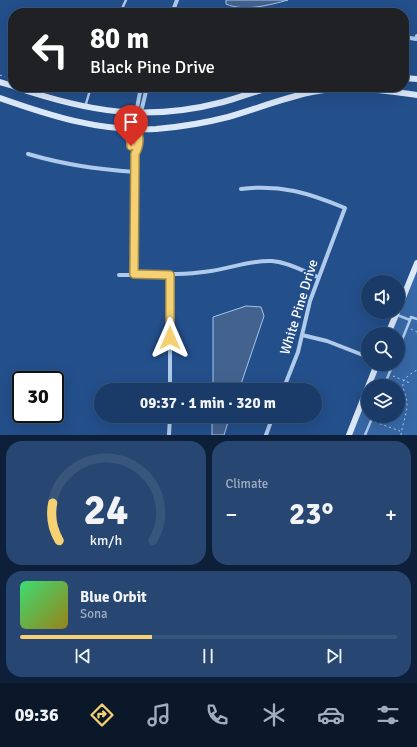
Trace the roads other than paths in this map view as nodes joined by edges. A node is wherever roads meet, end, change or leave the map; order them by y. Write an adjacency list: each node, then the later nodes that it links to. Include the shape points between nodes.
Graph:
1 (417, 36): 2 (street, via 416,39)
2 (409, 38)
3 (29, 92): 12 (street)
4 (89, 92): 12 (lane)
5 (140, 92): 13 (street)
6 (146, 92): 13 (street)
7 (255, 92): 13 (street, via 197,108)
8 (315, 92): 14 (street, via 200,123 155,129)
9 (402, 92): 10 (street)
10 (417, 95)
11 (0, 98): 14 (street, via 77,122)
12 (84, 107): 13 (street)
13 (138, 114): 14 (street)
14 (137, 128): 16 (street, via 139,147); 16 (street, via 131,133 131,146)
15 (28, 154): 17 (street, via 91,169)
16 (135, 154): 17 (street)
17 (135, 172): 20 (street)
18 (240, 189): 23 (street, White Pine Drive, via 272,187 292,190 345,208)
19 (417, 263): 24 (street)
20 (134, 274): 21 (street); 22 (street)
21 (119, 275)
22 (170, 275): 23 (street, via 211,272 252,262 272,261); 31 (street)
23 (318, 277): 29 (street, White Pine Drive)
24 (405, 292)
25 (405, 317): 27 (lane)
26 (417, 319): 27 (lane, via 411,317)
27 (410, 320): 28 (lane)
28 (405, 332)
29 (302, 335): 30 (street); 32 (street, White Pine Drive)
30 (361, 354)
31 (170, 383)
32 (285, 383)
33 (361, 410): 39 (street)
34 (170, 423): 37 (street)
35 (270, 423): 38 (street)
36 (370, 423): 40 (lane)
37 (169, 435)
38 (266, 435)
39 (349, 435)
40 (365, 435)

